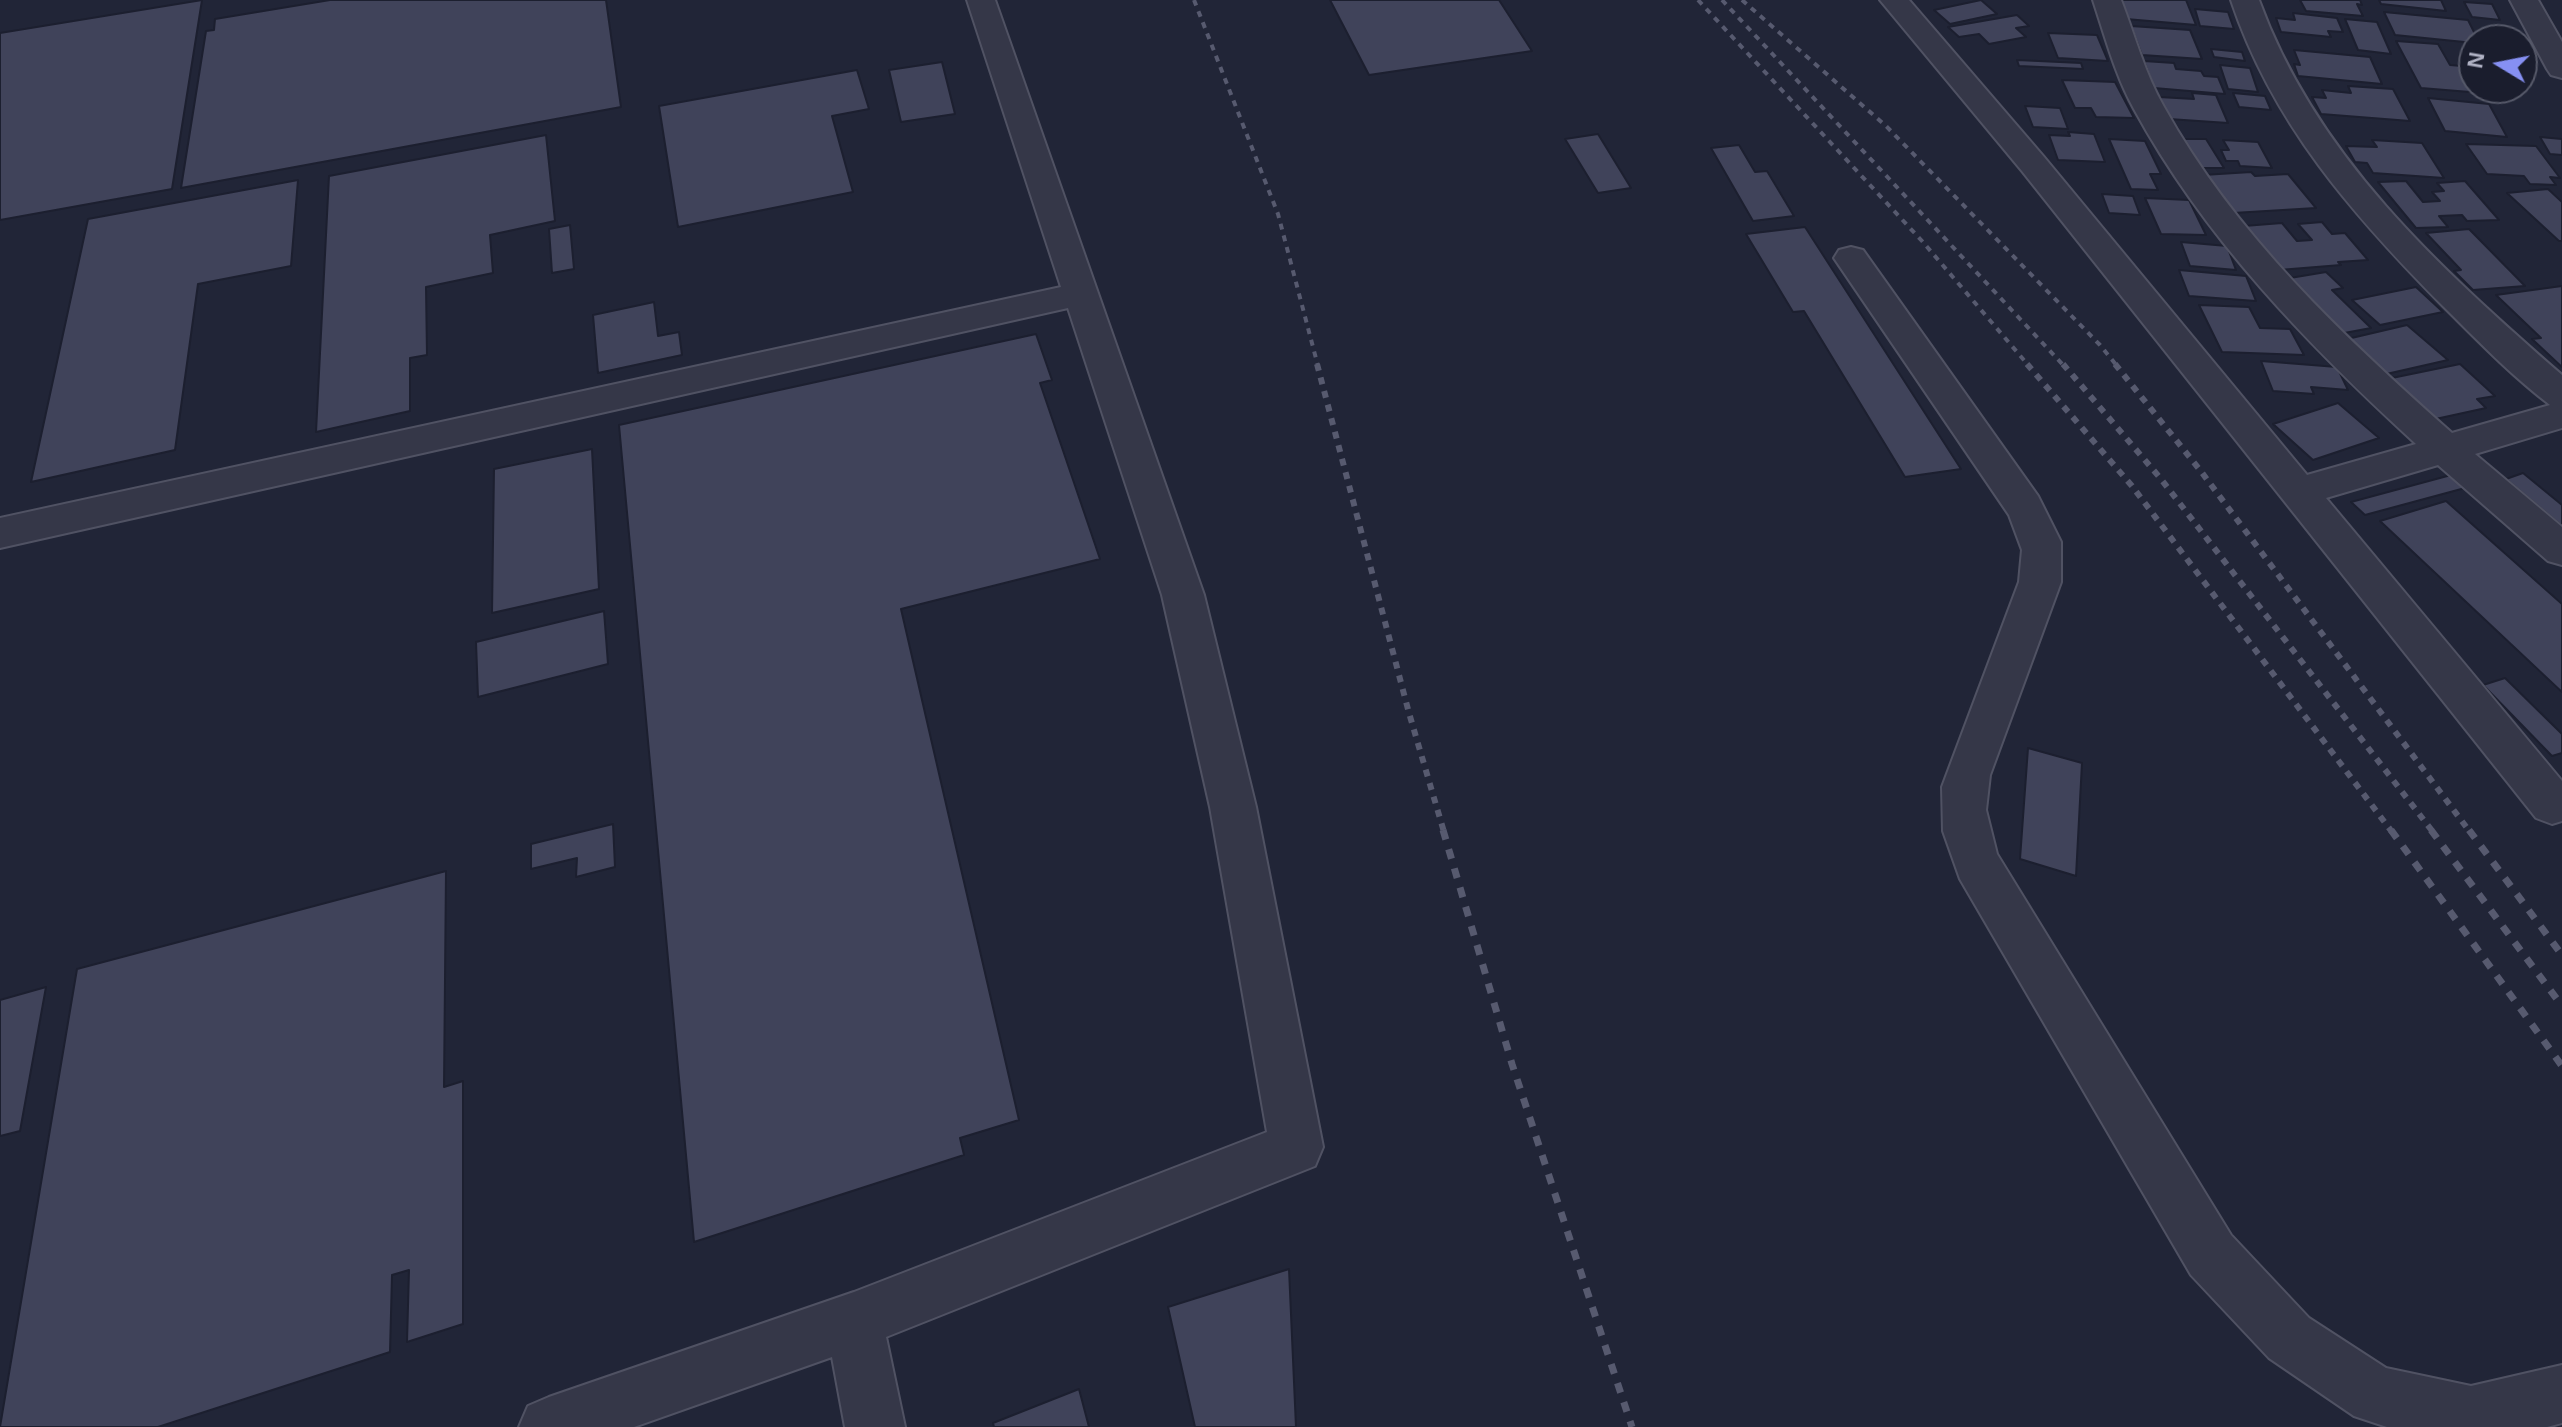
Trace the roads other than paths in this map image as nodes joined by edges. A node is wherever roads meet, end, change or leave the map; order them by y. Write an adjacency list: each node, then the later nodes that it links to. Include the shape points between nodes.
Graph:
1 (981, 0): 8 (street)
2 (1894, 0): 12 (street)
3 (2107, 0): 11 (street, via 2148,105 2185,168 2327,338)
4 (2245, 0): 9 (street, via 2261,46 2310,134 2390,233)
5 (2524, 0): 6 (street)
6 (2562, 69)
7 (1851, 258): 17 (street, via 2042,537 2040,582 1967,775 1961,802 1965,834 1977,864 2211,1255 2289,1338 2375,1395 2471,1416)
8 (1082, 294): 13 (street); 16 (street, via 1183,595 1233,807 1296,1147)
9 (2562, 396)
10 (2562, 415): 11 (street)
11 (2443, 448): 12 (street); 14 (street)
12 (2298, 492): 15 (street)
13 (0, 533)
14 (2562, 550)
15 (2559, 807)
16 (854, 1321): 18 (street); 19 (street)
17 (2562, 1394)
18 (549, 1427)
19 (875, 1427)

